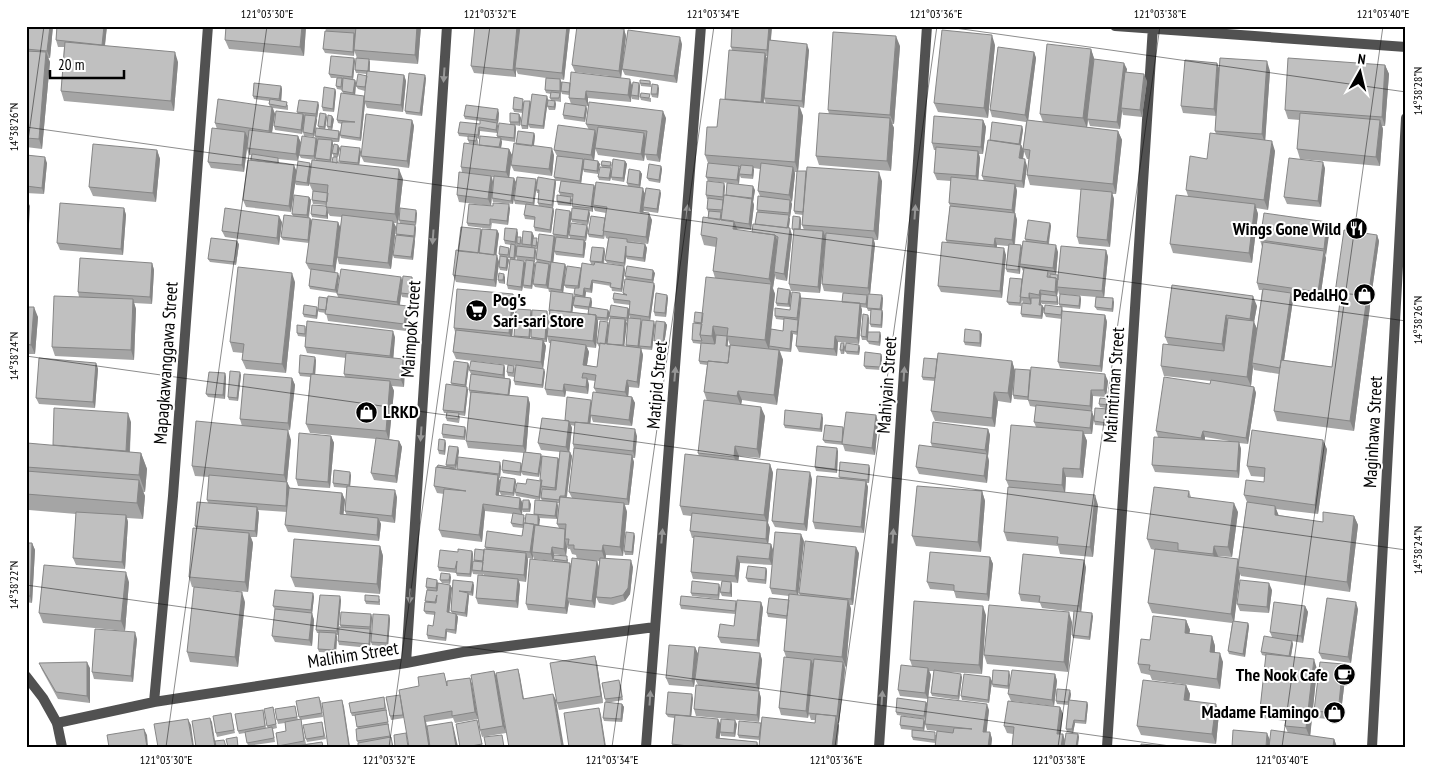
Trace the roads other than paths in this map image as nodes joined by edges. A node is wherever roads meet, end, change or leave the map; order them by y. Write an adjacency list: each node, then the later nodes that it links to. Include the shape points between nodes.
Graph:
1 (208, 26): 12 (street, Mapagkawanggawa Street, via 173,496)
2 (447, 26): 10 (street, Maimpok Street, one-way to 10)
3 (701, 26): 9 (street, Matipid Street, one-way to 3)
4 (927, 26): 16 (street, Mahiyain Street, one-way to 4)
5 (1115, 26): 6 (street)
6 (1153, 28): 7 (street); 17 (street, Matimtiman Street)
7 (1406, 47)
8 (1406, 118): 18 (street, Maginhawa Street)
9 (655, 626): 10 (street, Malihim Street, via 463,652); 15 (street, Matipid Street, one-way to 9)
10 (406, 663): 12 (street, Malihim Street)
11 (26, 676): 13 (street)
12 (154, 702): 13 (street, Malihim Street)
13 (56, 723): 14 (street)
14 (62, 747)
15 (646, 747)
16 (879, 747)
17 (1107, 747)
18 (1372, 747)

